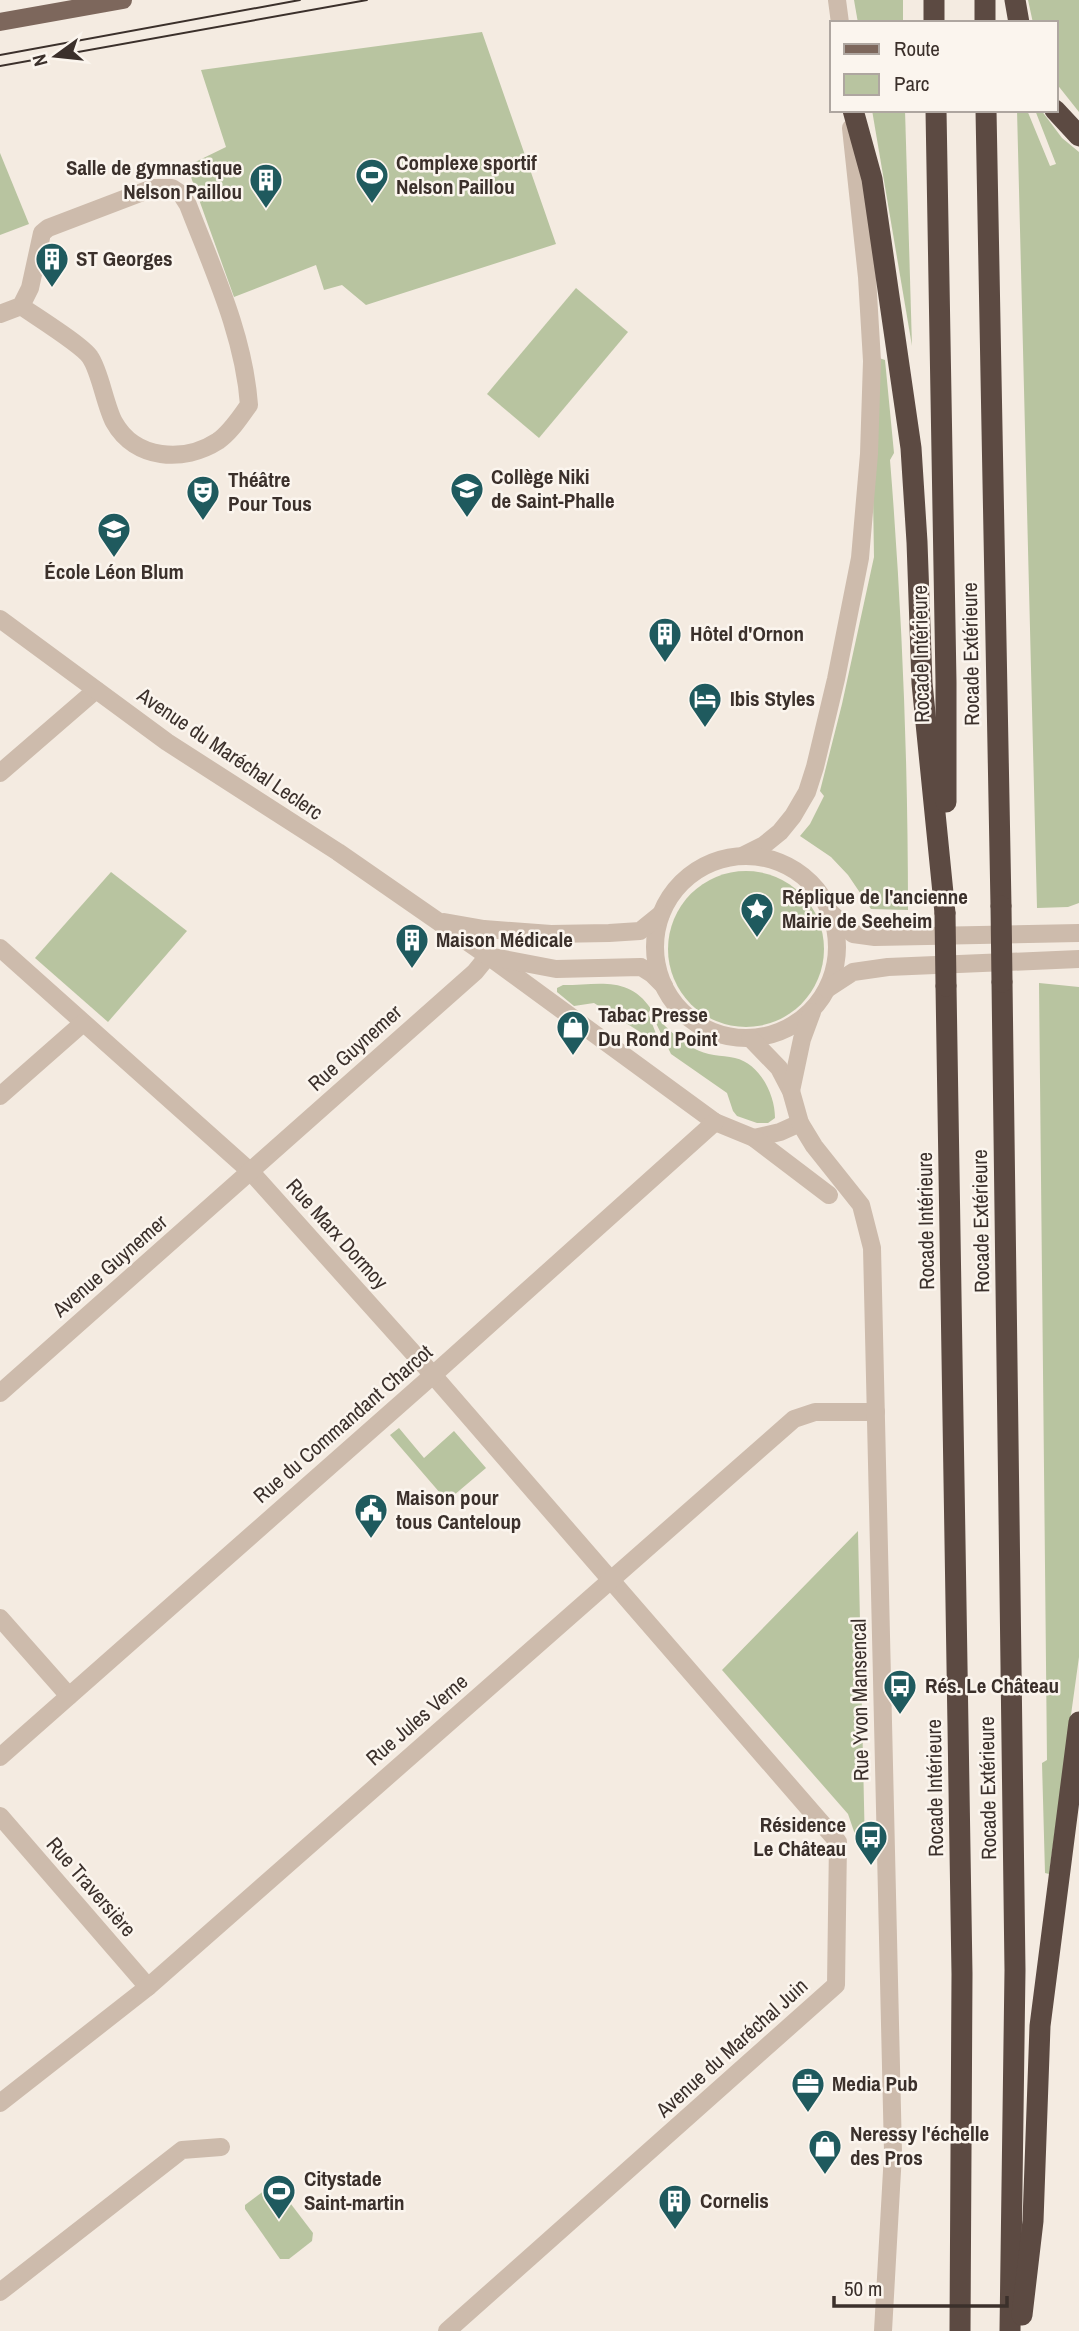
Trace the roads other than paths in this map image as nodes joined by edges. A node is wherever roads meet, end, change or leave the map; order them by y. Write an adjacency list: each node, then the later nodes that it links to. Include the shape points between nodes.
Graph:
1 (123, 0): 10 (main road)
2 (837, 0): 6 (street)
3 (934, 0): 7 (highway)
4 (985, 0): 8 (highway)
5 (1016, 0): 9 (highway)
6 (840, 21)
7 (934, 21)
8 (985, 21)
9 (1019, 21)
10 (0, 22)
11 (851, 112): 22 (street, via 872,361 860,558 807,792 780,832)
12 (852, 112): 24 (highway, via 872,179 911,448 922,683)
13 (936, 112): 24 (highway, Rocade Intérieure, via 946,682)
14 (986, 112): 59 (highway, Rocade Extérieure, bridge, via 1015,1970)
15 (1057, 112): 16 (highway)
16 (1079, 136)
17 (21, 306): 17 (street, via 30,288 42,233 48,228 153,188 172,188 187,205 241,348 249,405 218,441 174,455 152,454 124,436 114,422 90,356); 18 (street)
18 (0, 314)
19 (0, 619): 20 (street, Avenue du Maréchal Leclerc)
20 (96, 690): 21 (street); 26 (street, Avenue du Maréchal Leclerc, via 167,742)
21 (0, 773)
22 (744, 855): 23 (street, via 787,865 805,877); 25 (street, via 717,860 685,879)
23 (831, 913): 27 (street, via 853,934 875,937); 32 (street, via 837,938 836,964)
24 (945, 913): 58 (highway, Rocade Intérieure, bridge, via 962,1974)
25 (661, 914): 26 (street, Avenue du Maréchal Leclerc, via 640,931 609,933 484,929); 31 (street, via 655,938 656,963)
26 (438, 920): 29 (street, Avenue du Maréchal Leclerc)
27 (1079, 933)
28 (0, 948): 34 (street, Rue Marx Dormoy)
29 (488, 956): 31 (street, Avenue du Maréchal Leclerc, via 556,970 642,968); 38 (street); 41 (street, Rue Guynemer)
30 (1079, 959): 32 (street, via 888,967 853,972)
31 (664, 986): 35 (street, via 679,1008 699,1025 723,1035)
32 (827, 989): 33 (street)
33 (813, 1009): 35 (street, via 795,1024); 36 (street, Rue Yvon Mansencal)
34 (83, 1023): 37 (street); 41 (street, Rue Marx Dormoy)
35 (750, 1038): 36 (street, Rue Yvon Mansencal, via 779,1068)
36 (791, 1091): 39 (street, Rue Yvon Mansencal)
37 (0, 1096)
38 (715, 1122): 40 (street); 43 (street, Rue du Commandant Charcot)
39 (800, 1124): 40 (street); 45 (street, Rue Yvon Mansencal, via 861,1205 870,1237)
40 (754, 1138): 42 (street)
41 (251, 1172): 43 (street, Rue Marx Dormoy); 44 (street, Avenue Guynemer)
42 (829, 1195)
43 (433, 1375): 46 (street, Rue Marx Dormoy); 48 (street, Rue du Commandant Charcot)
44 (0, 1393)
45 (876, 1412): 46 (street, Rue Jules Verne, via 816,1412 794,1419); 57 (street, Rue Yvon Mansencal, via 893,2153)
46 (609, 1580): 52 (street, Rue Jules Verne); 56 (street, Avenue du Maréchal Juin, via 838,1842 836,1985)
47 (0, 1618): 48 (street)
48 (69, 1696): 50 (street, Rue du Commandant Charcot)
49 (1079, 1722): 60 (highway, via 1040,2026 1033,2221)
50 (0, 1757)
51 (0, 1816): 52 (street, Rue Traversière)
52 (148, 1986): 53 (street, Rue Jules Verne)
53 (0, 2103)
54 (220, 2147): 55 (street, via 182,2150)
55 (0, 2292)
56 (447, 2331)
57 (883, 2331)
58 (960, 2331)
59 (1010, 2331)
60 (1020, 2331)

